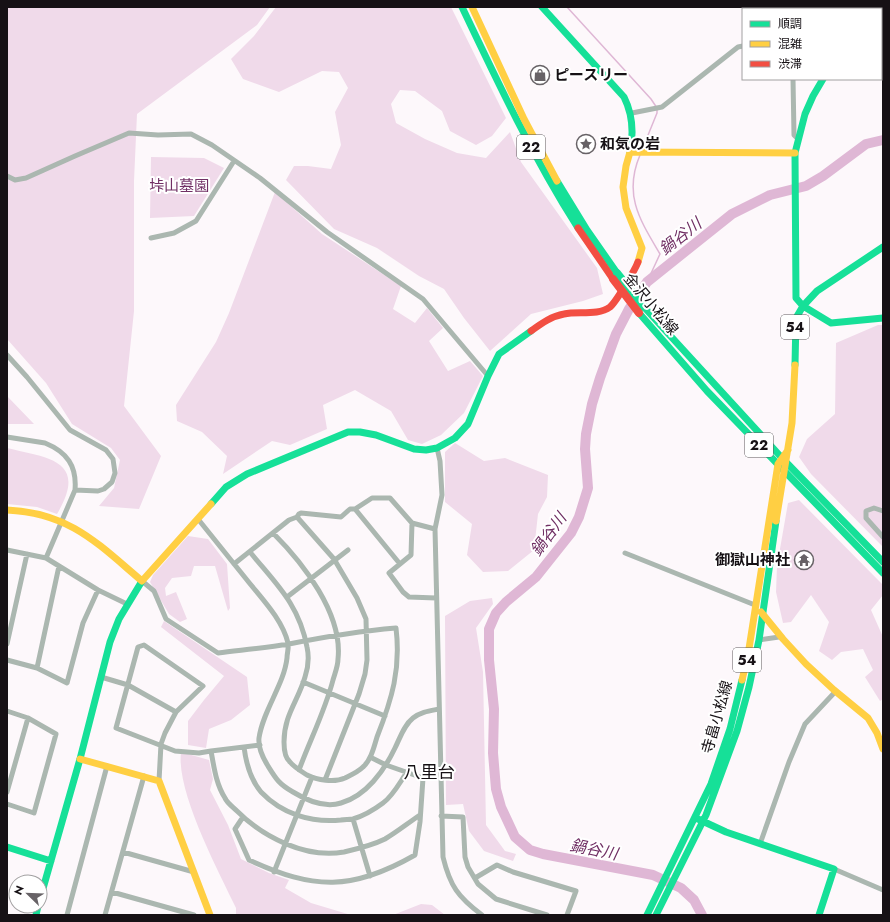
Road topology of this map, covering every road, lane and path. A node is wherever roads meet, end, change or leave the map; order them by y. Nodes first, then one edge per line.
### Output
1 (462, 7) edge
2 (472, 7) edge
3 (542, 7) edge
4 (742, 46) edge
5 (793, 80) edge
6 (822, 80) edge
7 (632, 113) junction
8 (797, 138) junction
9 (632, 152) junction
10 (795, 153) junction
11 (234, 160) junction
12 (7, 176) edge
13 (151, 238) dead end
14 (883, 248) edge
15 (615, 276) junction
16 (803, 306) junction
17 (883, 318) edge
18 (7, 356) edge
19 (488, 376) junction
20 (7, 437) edge
21 (437, 448) junction
22 (782, 462) junction
23 (785, 472) junction
24 (75, 490) junction
25 (355, 509) junction
26 (7, 510) edge
27 (883, 511) edge
28 (297, 517) junction
29 (198, 519) junction
30 (62, 522) junction
31 (412, 523) junction
32 (435, 529) junction
33 (273, 533) junction
34 (883, 537) edge
35 (7, 550) edge
36 (348, 550) dead end
37 (250, 552) junction
38 (625, 553) dead end
39 (27, 554) junction
40 (46, 558) junction
41 (882, 558) edge
42 (334, 559) junction
43 (234, 564) junction
44 (400, 564) junction
45 (59, 566) junction
46 (883, 573) edge
47 (310, 578) junction
48 (142, 581) junction
49 (98, 590) junction
50 (287, 597) junction
51 (436, 598) junction
52 (127, 604) junction
53 (755, 604) junction
54 (762, 614) junction
55 (367, 630) junction
56 (337, 636) junction
57 (779, 637) junction
58 (305, 640) junction
59 (759, 640) junction
60 (7, 644) edge
61 (288, 644) junction
62 (7, 660) edge
63 (37, 668) junction
64 (101, 677) junction
65 (303, 682) junction
66 (128, 685) junction
67 (835, 692) junction
68 (330, 693) junction
69 (355, 704) junction
70 (438, 709) junction
71 (7, 711) edge
72 (176, 712) junction
73 (385, 716) junction
74 (28, 718) junction
75 (160, 744) junction
76 (260, 745) junction
77 (244, 747) junction
78 (883, 748) edge
79 (211, 751) junction
80 (370, 757) junction
81 (80, 759) junction
82 (386, 765) junction
83 (107, 766) junction
84 (299, 770) junction
85 (407, 772) junction
86 (144, 776) junction
87 (312, 777) junction
88 (326, 780) junction
89 (159, 781) junction
90 (7, 792) edge
91 (303, 797) junction
92 (7, 804) edge
93 (420, 815) junction
94 (296, 816) junction
95 (442, 816) junction
96 (243, 817) junction
97 (353, 819) junction
98 (699, 820) junction
99 (285, 843) junction
100 (760, 844) junction
101 (7, 847) edge
102 (362, 847) junction
103 (123, 852) junction
104 (51, 861) junction
105 (677, 864) junction
106 (834, 869) junction
107 (194, 872) junction
108 (274, 872) junction
109 (47, 874) edge
110 (370, 876) junction
111 (475, 878) junction
112 (883, 890) edge
113 (112, 892) junction
114 (67, 915) edge
115 (105, 915) edge
116 (194, 915) edge
117 (210, 915) edge
118 (482, 915) edge
119 (544, 915) edge
120 (567, 915) edge
121 (647, 915) edge
122 (656, 915) edge
123 (819, 915) edge

1 - 15 main road, 金沢小松線 / 22
2 - 15 main road, 金沢小松線 / 22
3 - 7 main road
4 - 7 street
5 - 8 street
6 - 8 main road
7 - 9 main road
8 - 10 main road
9 - 10 main road
9 - 19 main road
10 - 16 main road
11 - 12 street
11 - 13 street
11 - 19 street
14 - 16 main road, 寺畠小松線 / 54
15 - 22 main road, 金沢小松線 / 22, bridge
16 - 17 main road
16 - 22 main road, 寺畠小松線 / 54
18 - 24 street
19 - 21 main road
20 - 24 street
21 - 29 main road
21 - 32 street
22 - 23 main road, 金沢小松線 / 22
22 - 41 main road, 金沢小松線 / 22
22 - 53 main road, 寺畠小松線 / 54
23 - 46 main road, 金沢小松線 / 22
23 - 54 main road, 寺畠小松線 / 54
24 - 30 street
25 - 28 street
25 - 31 street
25 - 44 street
26 - 30 main road
27 - 34 street
28 - 33 street
28 - 42 street
29 - 43 street
29 - 48 main road
30 - 40 street
30 - 48 main road
31 - 32 street
31 - 44 street
32 - 51 street
33 - 37 street
33 - 47 street
35 - 39 street
36 - 42 street
37 - 43 street
37 - 50 street
38 - 53 street
39 - 40 street
39 - 60 street
40 - 45 street
42 - 47 street
42 - 55 street
43 - 61 street
44 - 51 street
45 - 49 street
45 - 63 street
47 - 50 street
47 - 56 street
48 - 52 main road
48 - 61 street
49 - 52 street
49 - 63 street
50 - 58 street
51 - 70 street
52 - 64 main road
53 - 54 main road
53 - 98 main road, 寺畠小松線 / 54
54 - 57 main road
54 - 59 main road, 寺畠小松線 / 54
55 - 56 street
55 - 69 street
55 - 73 street
56 - 58 street
56 - 68 street
57 - 59 street
57 - 67 main road
58 - 61 street
58 - 65 street
59 - 98 main road, 寺畠小松線 / 54
61 - 76 street
62 - 63 street
64 - 66 street
64 - 81 main road
65 - 68 street
65 - 84 street
66 - 72 street
66 - 72 street
66 - 75 street
67 - 78 main road
67 - 100 street
68 - 69 street
68 - 84 street
69 - 73 street
69 - 88 street
70 - 82 street
70 - 95 street
71 - 74 street
72 - 75 street
73 - 80 street
74 - 90 street
74 - 92 street
75 - 79 street
75 - 89 street
76 - 77 street
76 - 91 street
77 - 79 street
77 - 94 street
79 - 96 street
80 - 82 street
80 - 88 street
81 - 83 main road
81 - 104 main road
82 - 85 street
82 - 91 street
83 - 86 main road
83 - 114 street
84 - 87 street
85 - 93 street
85 - 97 street
86 - 89 main road
86 - 103 street
87 - 88 street
87 - 91 street
89 - 107 main road
91 - 94 street
93 - 102 street
93 - 110 street
94 - 97 street
94 - 99 street
95 - 111 street
95 - 118 street
96 - 99 street
96 - 108 street
97 - 102 street
98 - 100 main road
98 - 105 main road, 寺畠小松線 / 54
99 - 102 street
99 - 108 street
100 - 106 main road
101 - 104 main road
102 - 110 street
103 - 107 street
103 - 113 street
104 - 109 main road
105 - 121 main road, 寺畠小松線 / 54
105 - 122 main road, 寺畠小松線 / 54
106 - 112 street
106 - 123 main road
107 - 117 main road
108 - 110 street
111 - 119 street
111 - 120 street
113 - 115 street
113 - 116 street

